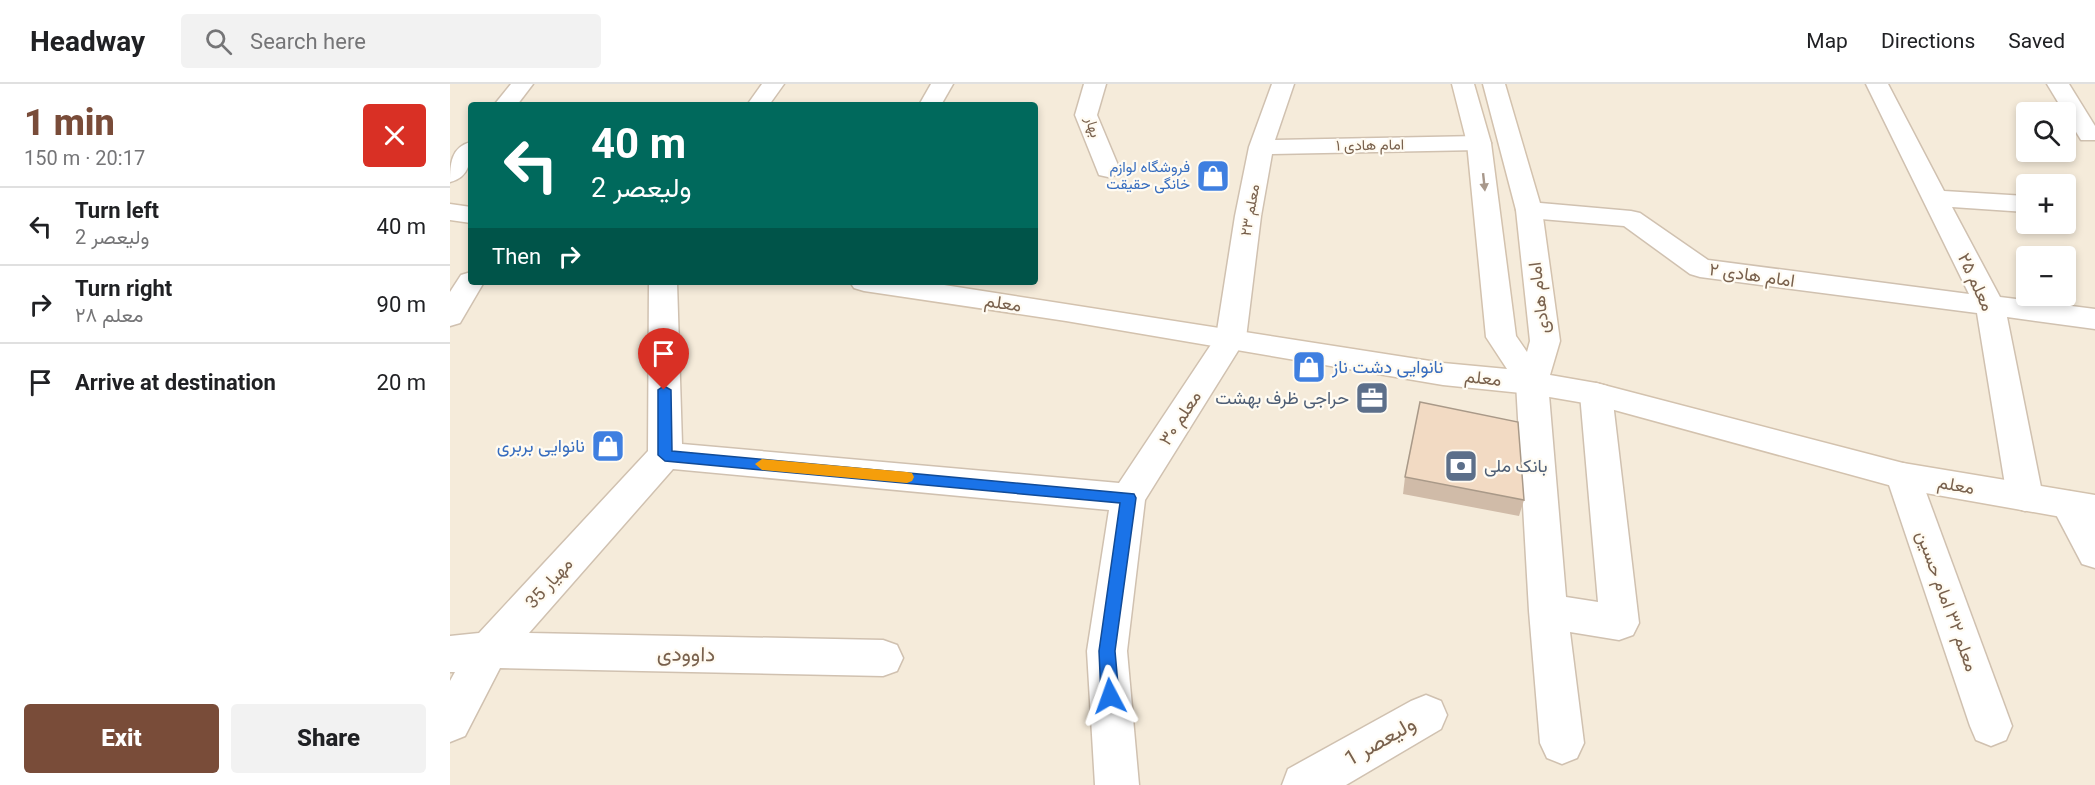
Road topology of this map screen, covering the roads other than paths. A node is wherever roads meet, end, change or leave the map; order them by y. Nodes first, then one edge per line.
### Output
1 (522, 84) edge
2 (773, 84) edge
3 (942, 84) edge
4 (1095, 84) edge
5 (1283, 84) edge
6 (1463, 84) edge
7 (1494, 84) edge
8 (1877, 84) edge
9 (2058, 84) edge
10 (507, 102) edge
11 (760, 102) edge
12 (932, 102) edge
13 (2089, 135) dead end
14 (1479, 143) junction
15 (1261, 147) junction
16 (468, 153) edge
17 (1108, 170) dead end
18 (450, 176) edge
19 (1935, 198) junction
20 (2016, 203) edge
21 (1529, 210) junction
22 (450, 212) edge
23 (468, 215) edge
24 (469, 285) edge
25 (663, 285) edge
26 (884, 285) edge
27 (1990, 306) junction
28 (450, 316) edge
29 (2095, 319) edge
30 (1231, 338) junction
31 (1532, 383) junction
32 (1596, 394) junction
33 (665, 455) junction
34 (1903, 476) junction
35 (2025, 497) junction
36 (1128, 498) junction
37 (2082, 507) edge
38 (2095, 553) edge
39 (1548, 611) junction
40 (489, 650) junction
41 (450, 654) edge
42 (883, 658) dead end
43 (1426, 715) dead end
44 (450, 722) edge
45 (1991, 726) dead end
46 (1562, 743) dead end
47 (1116, 785) edge
48 (1304, 785) edge

1 - 10 street
2 - 11 street
3 - 12 street
4 - 17 street, بهار
5 - 15 street, معلم ۲۳
6 - 14 street
7 - 21 street, امام هادی
8 - 19 street, معلم ۲۵
9 - 13 street
14 - 15 street, امام هادی ١
14 -> 31 street
15 - 30 street, معلم ۲۳
16 - 18 street
19 - 20 street
19 - 27 street, معلم ۲۵
21 - 27 street, امام هادی ٢
21 - 31 street, امام هادی
22 - 23 street
24 - 28 street
25 - 33 street
26 - 30 street, معلم
27 - 29 street, امام هادی ٢
27 - 35 street, معلم ۲۵
30 - 31 street, معلم
30 - 36 street, معلم ۳۰
31 - 32 street, معلم
31 - 39 street
32 - 34 street, معلم
32 - 39 street
33 - 36 street
33 - 40 street, مهیار 35
34 - 35 street, معلم
34 - 45 street, معلم ۳۲ امام حسین
35 - 37 street, معلم
36 - 47 street
37 - 38 street
39 - 46 street
40 - 41 street, داوودی
40 - 42 street, داوودی
40 - 44 street, مهیار 35
43 - 48 street, ولیعصر 1

